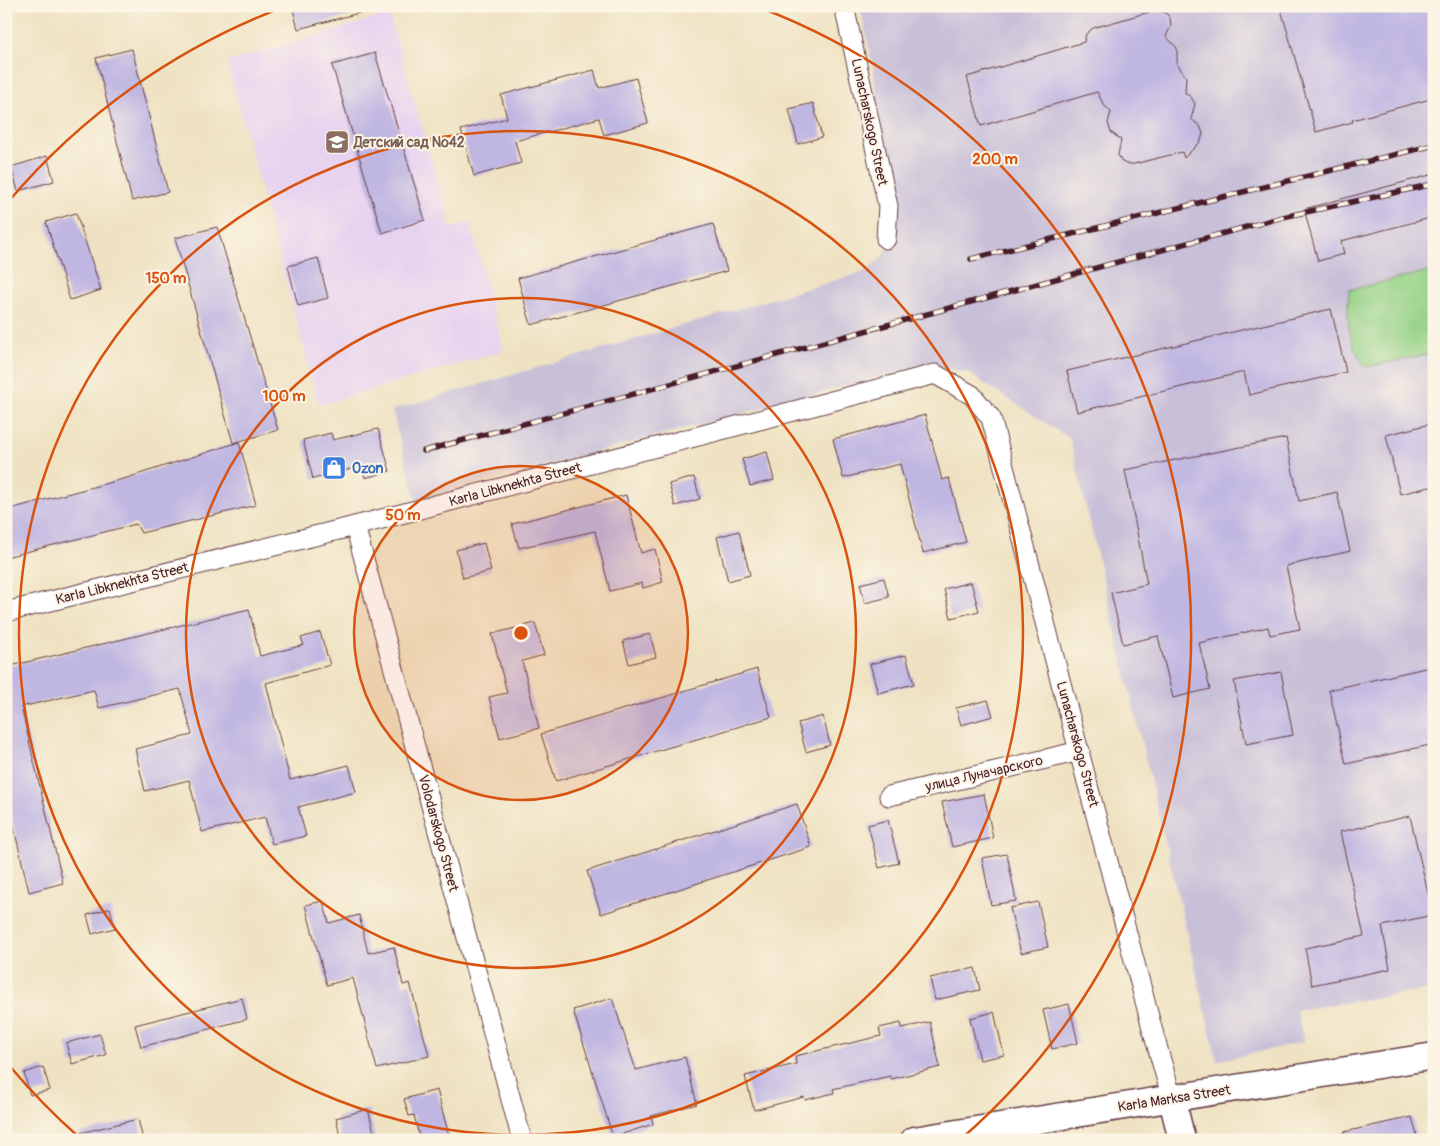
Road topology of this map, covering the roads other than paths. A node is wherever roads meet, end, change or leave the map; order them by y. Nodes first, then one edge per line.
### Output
1 (844, 6) edge
2 (886, 239) dead end
3 (935, 374) joint
4 (355, 526) junction
5 (6, 612) edge
6 (1080, 751) junction
7 (889, 796) dead end
8 (1434, 1056) edge
9 (1172, 1099) junction
10 (522, 1140) edge
11 (914, 1140) edge
12 (1182, 1140) edge

1 - 2 street, Lunacharskogo Street
3 - 4 street, Karla Libknekhta Street
3 - 6 street, Lunacharskogo Street
4 - 5 street, Karla Libknekhta Street
4 - 10 street, Volodarskogo Street
6 - 7 street, улица Луначарского
6 - 9 street, Lunacharskogo Street
8 - 9 street, Karla Marksa Street
9 - 11 street, Karla Marksa Street
9 - 12 street, Lunacharskogo Street

